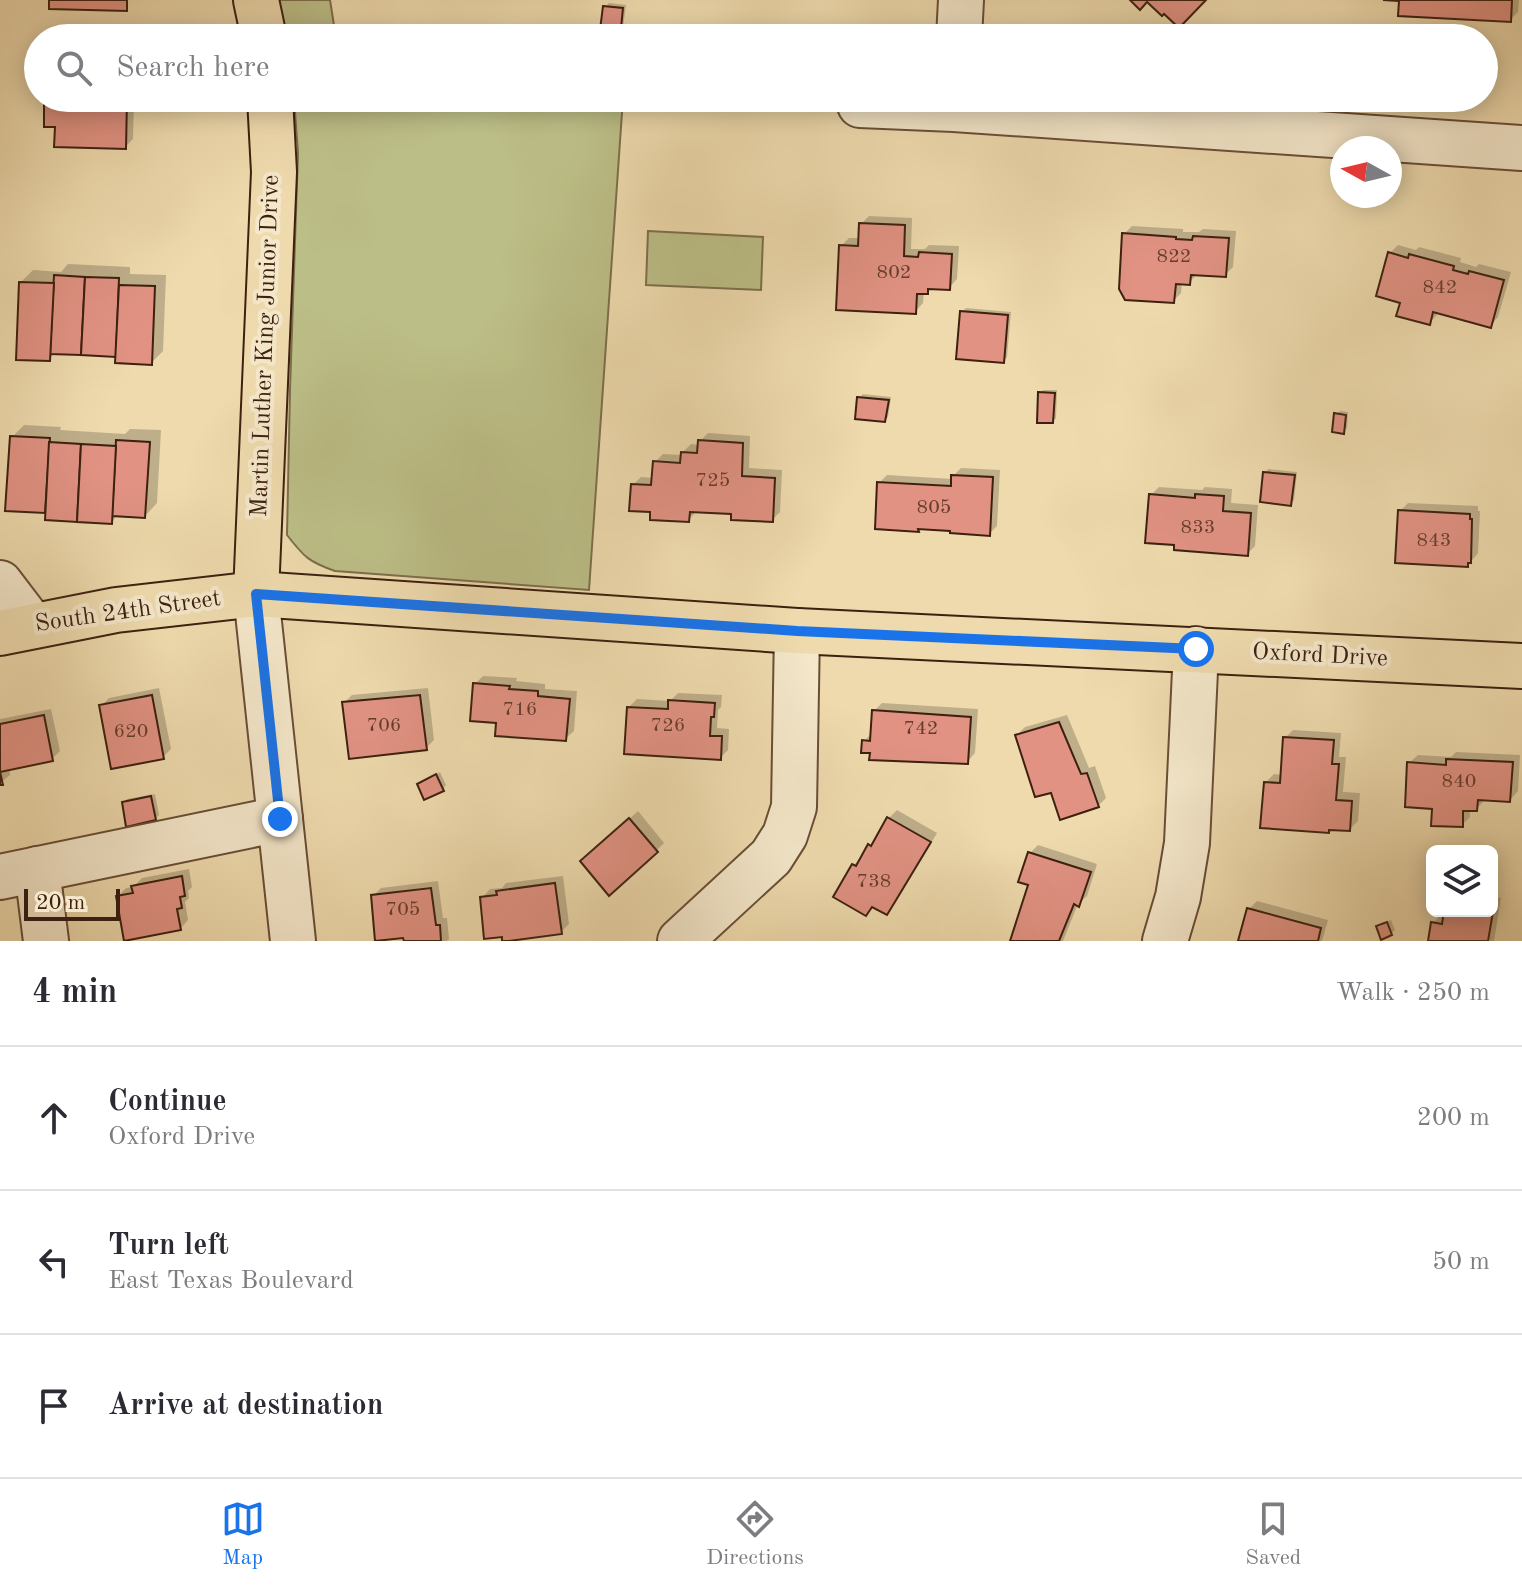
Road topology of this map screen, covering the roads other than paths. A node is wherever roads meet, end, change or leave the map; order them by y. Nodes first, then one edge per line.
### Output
1 (256, 0) edge
2 (961, 0) edge
3 (261, 24) edge
4 (960, 24) edge
5 (271, 112) edge
6 (1058, 112) edge
7 (1522, 148) edge
8 (0, 583) edge
9 (256, 594) junction
10 (16, 629) edge
11 (797, 631) junction
12 (1196, 649) junction
13 (1522, 666) edge
14 (280, 819) junction
15 (19, 873) edge
16 (46, 941) edge
17 (293, 941) edge
18 (680, 941) edge
19 (1165, 941) edge

1 - 3 main road
2 - 4 street
5 - 9 main road, Martin Luther King Junior Drive
6 - 7 street
8 - 10 street
9 - 10 main road, South 24th Street
9 - 11 main road, Oxford Drive
9 - 14 street
11 - 12 main road, Oxford Drive
11 - 18 street
12 - 13 main road, Oxford Drive
12 - 19 street
14 - 15 street
14 - 17 street
15 - 16 street

